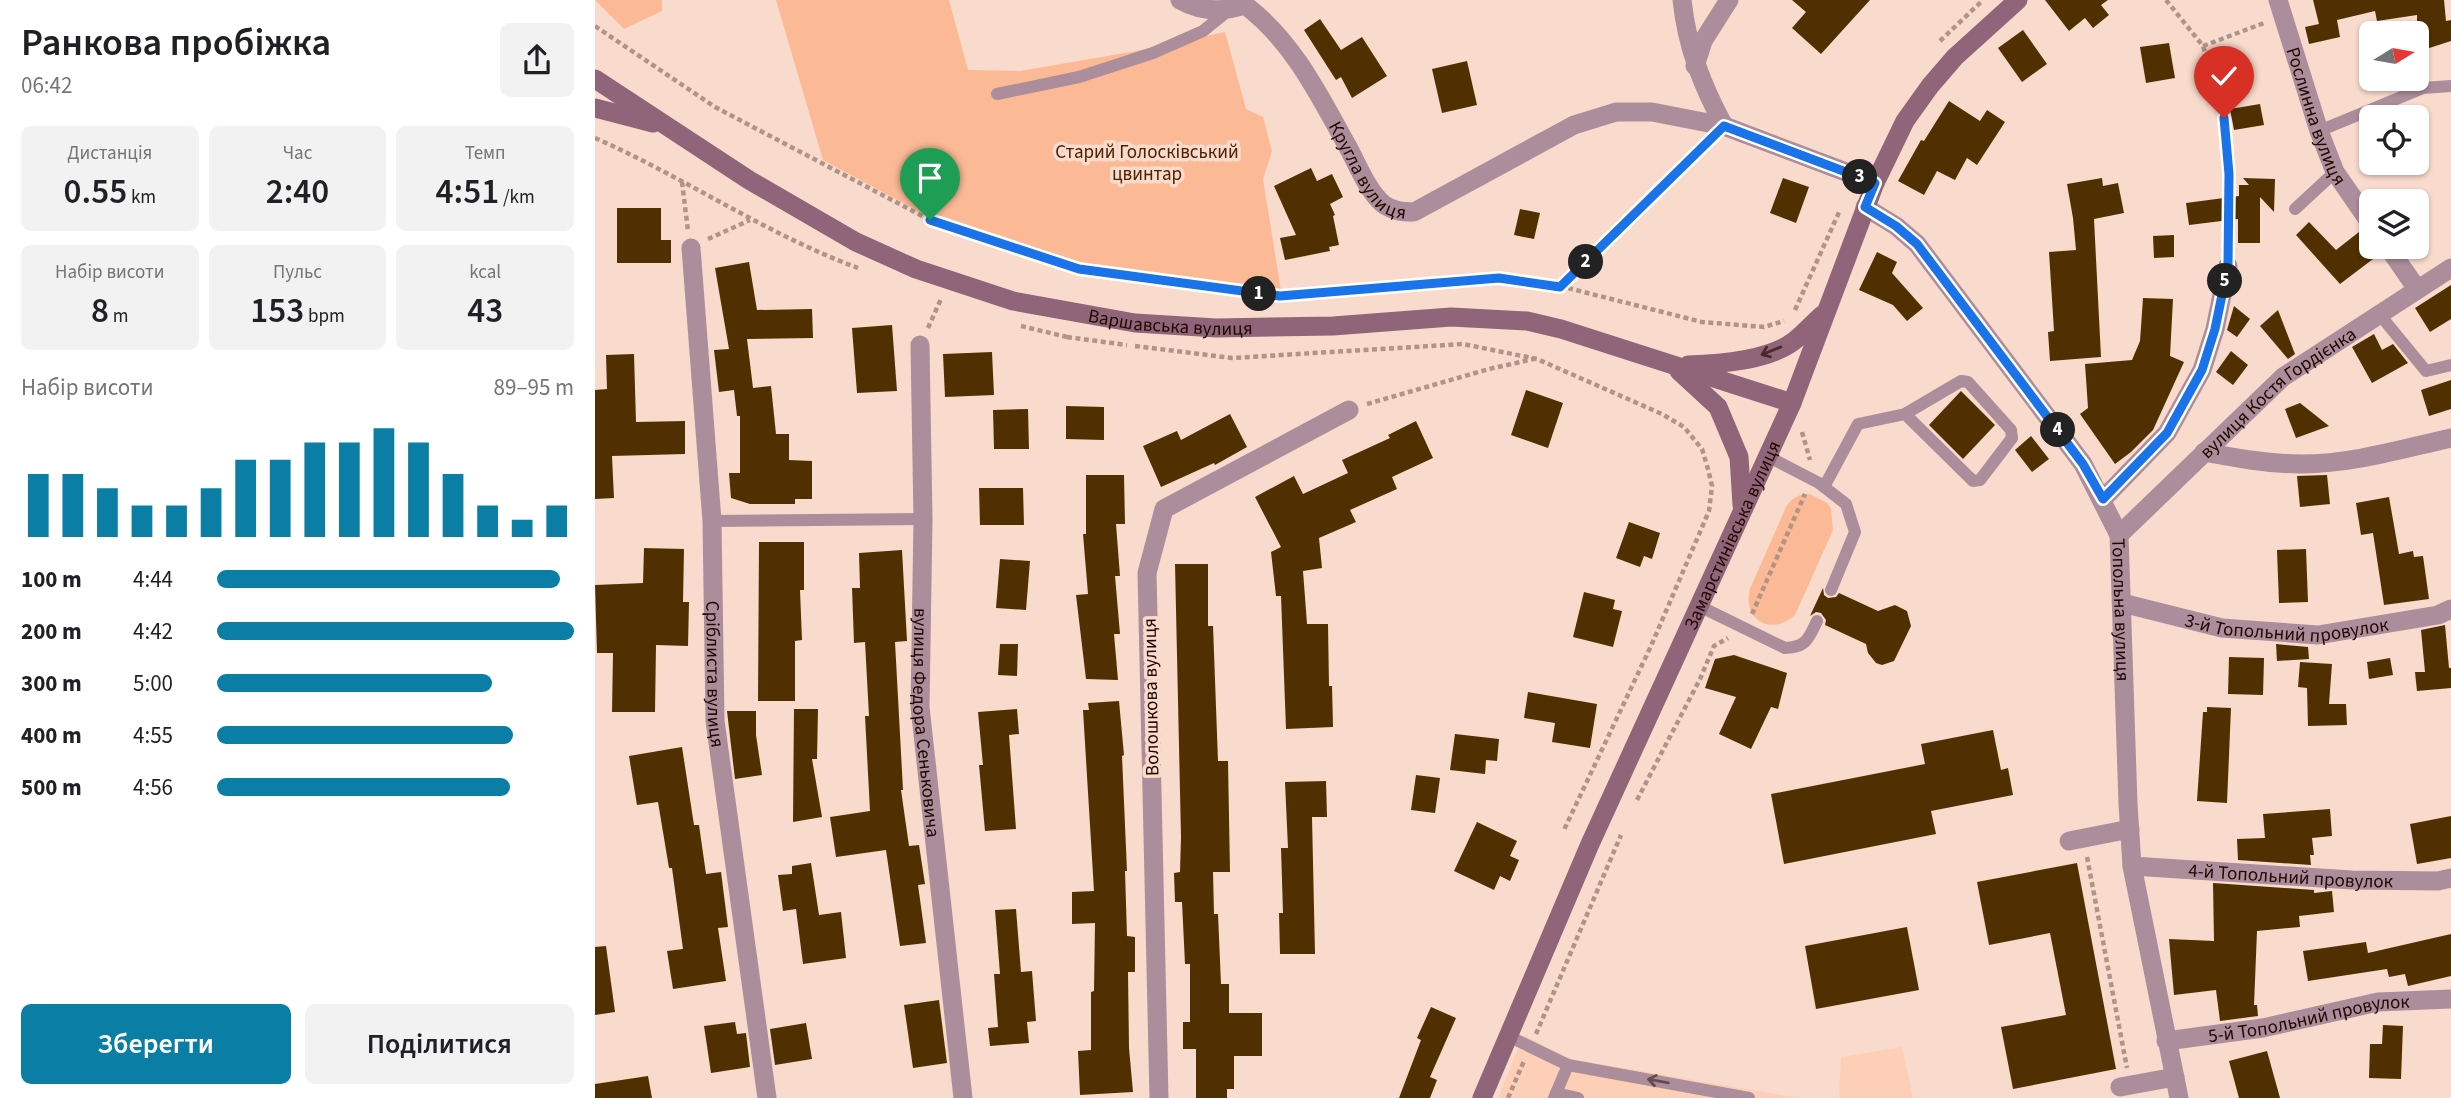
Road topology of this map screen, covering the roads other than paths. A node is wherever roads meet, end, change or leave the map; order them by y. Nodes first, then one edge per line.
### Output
1 (1180, 0) edge
2 (1682, 0) edge
3 (1729, 0) edge
4 (2018, 0) edge
5 (1240, 5) edge
6 (2281, 8) edge
7 (1695, 66) junction
8 (595, 79) edge
9 (2451, 86) edge
10 (997, 94) dead end
11 (595, 108) edge
12 (667, 126) junction
13 (1724, 126) junction
14 (2319, 131) junction
15 (2335, 172) junction
16 (1875, 183) junction
17 (1865, 207) junction
18 (2359, 207) edge
19 (2295, 209) dead end
20 (691, 248) road end
21 (2396, 259) edge
22 (2228, 266) road end
23 (2451, 268) edge
24 (2417, 289) junction
25 (1825, 312) junction
26 (2379, 315) junction
27 (920, 345) road end
28 (1673, 366) junction
29 (2451, 366) edge
30 (1792, 403) junction
31 (1349, 410) road end
32 (1905, 414) junction
33 (2451, 438) edge
34 (2204, 452) junction
35 (1767, 456) junction
36 (1823, 487) junction
37 (2103, 499) junction
38 (1742, 510) junction
39 (923, 519) junction
40 (712, 521) junction
41 (2119, 535) junction
42 (1831, 590) dead end
43 (2122, 603) junction
44 (1699, 606) junction
45 (2451, 610) edge
46 (1817, 621) dead end
47 (2130, 829) junction
48 (2069, 841) dead end
49 (2132, 866) junction
50 (2451, 878) edge
51 (2451, 999) edge
52 (1508, 1036) junction
53 (2167, 1041) junction
54 (1568, 1065) junction
55 (2175, 1077) junction
56 (2124, 1078) road end
57 (1555, 1096) edge
58 (767, 1098) edge
59 (963, 1098) edge
60 (1159, 1098) edge
61 (1482, 1098) edge
62 (1578, 1098) edge
63 (1749, 1098) edge
64 (2179, 1098) edge

1 - 5 street
2 - 7 street
3 - 7 street
4 - 16 main road, Замарстинівська вулиця
5 - 10 lane
5 - 13 street, Кругла вулиця
6 - 14 street, Рослинна вулиця
7 - 13 street
8 - 12 main road, Варшавська вулиця
9 - 14 lane
11 - 12 main road
12 - 28 main road, Варшавська вулиця
13 - 16 street, Кругла вулиця
14 - 15 street, Рослинна вулиця
15 - 18 street, Рослинна вулиця
15 - 19 lane
16 - 17 main road, Замарстинівська вулиця
17 - 25 main road, Замарстинівська вулиця
17 - 37 street, Топольна вулиця
20 - 40 street, Сріблиста вулиця
21 - 24 street
22 - 37 street
23 - 24 street, вулиця Костя Гордієнка
24 - 26 street, вулиця Костя Гордієнка
25 -> 28 main road
25 - 30 main road, Замарстинівська вулиця
26 - 29 lane
26 - 34 street, вулиця Костя Гордієнка
27 - 39 street, вулиця Федора Сеньковича
28 - 30 main road, Варшавська вулиця
28 - 38 main road
30 - 35 main road, Замарстинівська вулиця
31 - 60 street, Волошкова вулиця
32 - 32 lane
32 - 36 lane
33 - 34 street
34 - 41 street, вулиця Костя Гордієнка
35 - 36 lane
35 - 38 main road, Замарстинівська вулиця
36 - 42 lane
37 - 41 street, Топольна вулиця
38 - 44 main road, Замарстинівська вулиця
39 - 40 lane
39 - 59 street, вулиця Федора Сеньковича
40 - 58 street, Сріблиста вулиця
41 - 43 street, Топольна вулиця
43 - 45 street, 3-й Топольний провулок
43 - 47 street, Топольна вулиця
44 - 46 lane
44 - 52 main road, Замарстинівська вулиця
47 - 48 street
47 - 49 street, Топольна вулиця
49 - 50 street, 4-й Топольний провулок
49 - 53 street, Топольна вулиця
51 - 53 street, 5-й Топольний провулок
52 - 54 lane
52 - 61 main road, Замарстинівська вулиця
53 - 55 street, Топольна вулиця
54 - 57 lane
63 -> 54 lane
55 - 56 street
55 - 64 street, Топольна вулиця
57 - 62 lane

